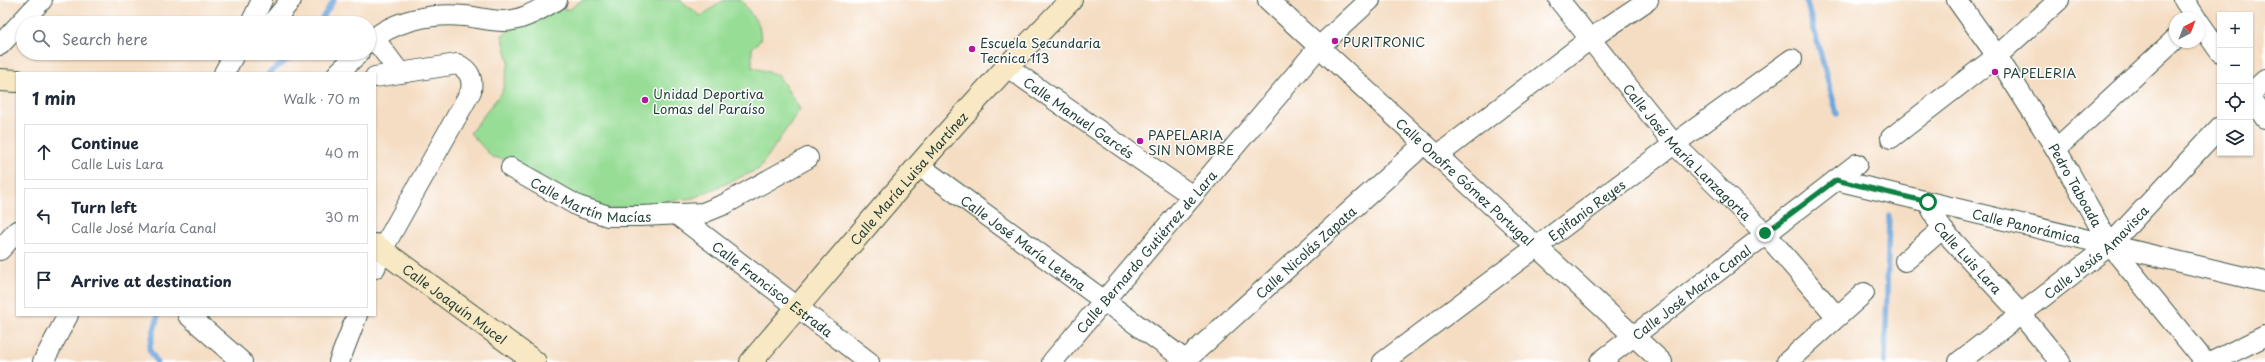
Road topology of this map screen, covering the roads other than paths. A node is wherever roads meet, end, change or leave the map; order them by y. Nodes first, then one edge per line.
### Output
1 (42, 0) edge
2 (262, 0) edge
3 (291, 0) edge
4 (557, 0) edge
5 (1071, 0) edge
6 (1268, 0) edge
7 (1370, 0) edge
8 (1559, 0) edge
9 (1648, 0) edge
10 (1957, 0) edge
11 (2059, 0) edge
12 (2184, 0) edge
13 (2192, 12) edge
14 (27, 16) edge
15 (254, 16) edge
16 (278, 16) edge
17 (16, 28) edge
18 (2205, 31) edge
19 (376, 37) edge
20 (1590, 39) junction
21 (0, 45) edge
22 (376, 45) edge
23 (2169, 45) edge
24 (1319, 47) junction
25 (2217, 48) edge
26 (1996, 56) junction
27 (1792, 59) dead end
28 (351, 60) edge
29 (1006, 66) junction
30 (339, 72) edge
31 (400, 73) junction
32 (376, 77) edge
33 (0, 80) edge
34 (2265, 80) edge
35 (16, 81) edge
36 (2253, 92) edge
37 (2253, 100) edge
38 (2265, 118) edge
39 (2217, 130) edge
40 (1891, 138) dead end
41 (1674, 144) junction
42 (2056, 149) junction
43 (1431, 150) junction
44 (808, 158) dead end
45 (1858, 164) dead end
46 (918, 165) junction
47 (510, 168) dead end
48 (1836, 180) junction
49 (1191, 195) junction
50 (1928, 202) junction
51 (676, 214) junction
52 (1942, 228) junction
53 (16, 232) edge
54 (1765, 233) junction
55 (2110, 245) junction
56 (1538, 248) junction
57 (0, 250) edge
58 (377, 254) edge
59 (1905, 261) dead end
60 (2265, 282) edge
61 (1864, 293) dead end
62 (1104, 299) junction
63 (798, 307) junction
64 (2020, 313) junction
65 (67, 316) edge
66 (357, 316) edge
67 (191, 318) edge
68 (1837, 318) junction
69 (2265, 336) edge
70 (1635, 337) junction
71 (1187, 361) edge
72 (43, 362) edge
73 (242, 362) edge
74 (339, 362) edge
75 (535, 362) edge
76 (751, 362) edge
77 (869, 362) edge
78 (1052, 362) edge
79 (1383, 362) edge
80 (1600, 362) edge
81 (1662, 362) edge
82 (1787, 362) edge
83 (1959, 362) edge
84 (2060, 362) edge
85 (2205, 362) edge
86 (2212, 362) edge

1 - 14 street
2 - 15 street
3 - 16 street
4 - 19 street
5 - 29 street, Calle María Luisa Martínez
6 - 24 street, Calle Onofre Gómez Portugal
7 - 24 street, Calle Bernardo Gutiérrez de Lara
8 - 20 street, Calle José María Lanzagorta
9 - 20 street, Calle Nicolás Zapata
10 - 26 street, Pedro Taboada
11 - 26 street
12 - 13 street
17 - 21 street
18 - 25 street
20 - 41 street, Calle José María Lanzagorta
20 - 43 street, Calle Nicolás Zapata
22 - 31 street
23 - 42 street
24 - 43 street, Calle Onofre Gómez Portugal
24 - 49 street, Calle Bernardo Gutiérrez de Lara
26 - 40 street
26 - 42 street, Pedro Taboada
27 - 41 street, Epifanio Reyes
28 - 30 street
29 - 46 street, Calle María Luisa Martínez
29 - 49 street, Calle Manuel Garcés
31 - 32 street
31 - 58 street
33 - 35 street
34 - 36 street
37 - 38 street
39 - 55 street, Calle Jesús Amavisca
41 - 54 street, Calle José María Lanzagorta
41 - 56 street, Epifanio Reyes
42 - 55 street, Pedro Taboada
43 - 56 street, Calle Onofre Gómez Portugal
43 - 71 street, Calle Nicolás Zapata
44 - 51 street, Calle Martín Macías
45 - 48 street, Calle José María Canal
46 - 62 street, Calle José María Letena
46 - 63 street, Calle María Luisa Martínez
47 - 51 street, Calle Martín Macías
48 - 50 street
48 - 54 street, Calle José María Canal
49 - 62 street, Calle Bernardo Gutiérrez de Lara
50 - 52 street, Calle Luis Lara
50 - 55 street, Calle Panorámica
51 - 63 street, Calle Francisco Estrada
52 - 59 street
52 - 64 street, Calle Luis Lara
53 - 57 street
54 - 68 street, Calle José María Lanzagorta
54 - 70 street, Calle José María Canal
55 - 60 street, Calle Panorámica
55 - 64 street, Calle Jesús Amavisca
55 - 85 street, Pedro Taboada
56 - 70 street, Calle Onofre Gómez Portugal
56 - 79 street, Epifanio Reyes
58 - 75 street, Calle Joaquín Mucel
61 - 68 street
62 - 71 street, Calle José María Letena
62 - 78 street, Calle Bernardo Gutiérrez de Lara
63 - 76 street, Calle María Luisa Martínez
63 - 77 street, Calle Francisco Estrada
64 - 83 street, Calle Jesús Amavisca
64 - 84 street, Calle Luis Lara
65 - 72 street
66 - 74 street
67 - 73 street
68 - 82 street
69 - 86 street
70 - 80 street, Calle José María Canal
70 - 81 street, Calle Onofre Gómez Portugal

